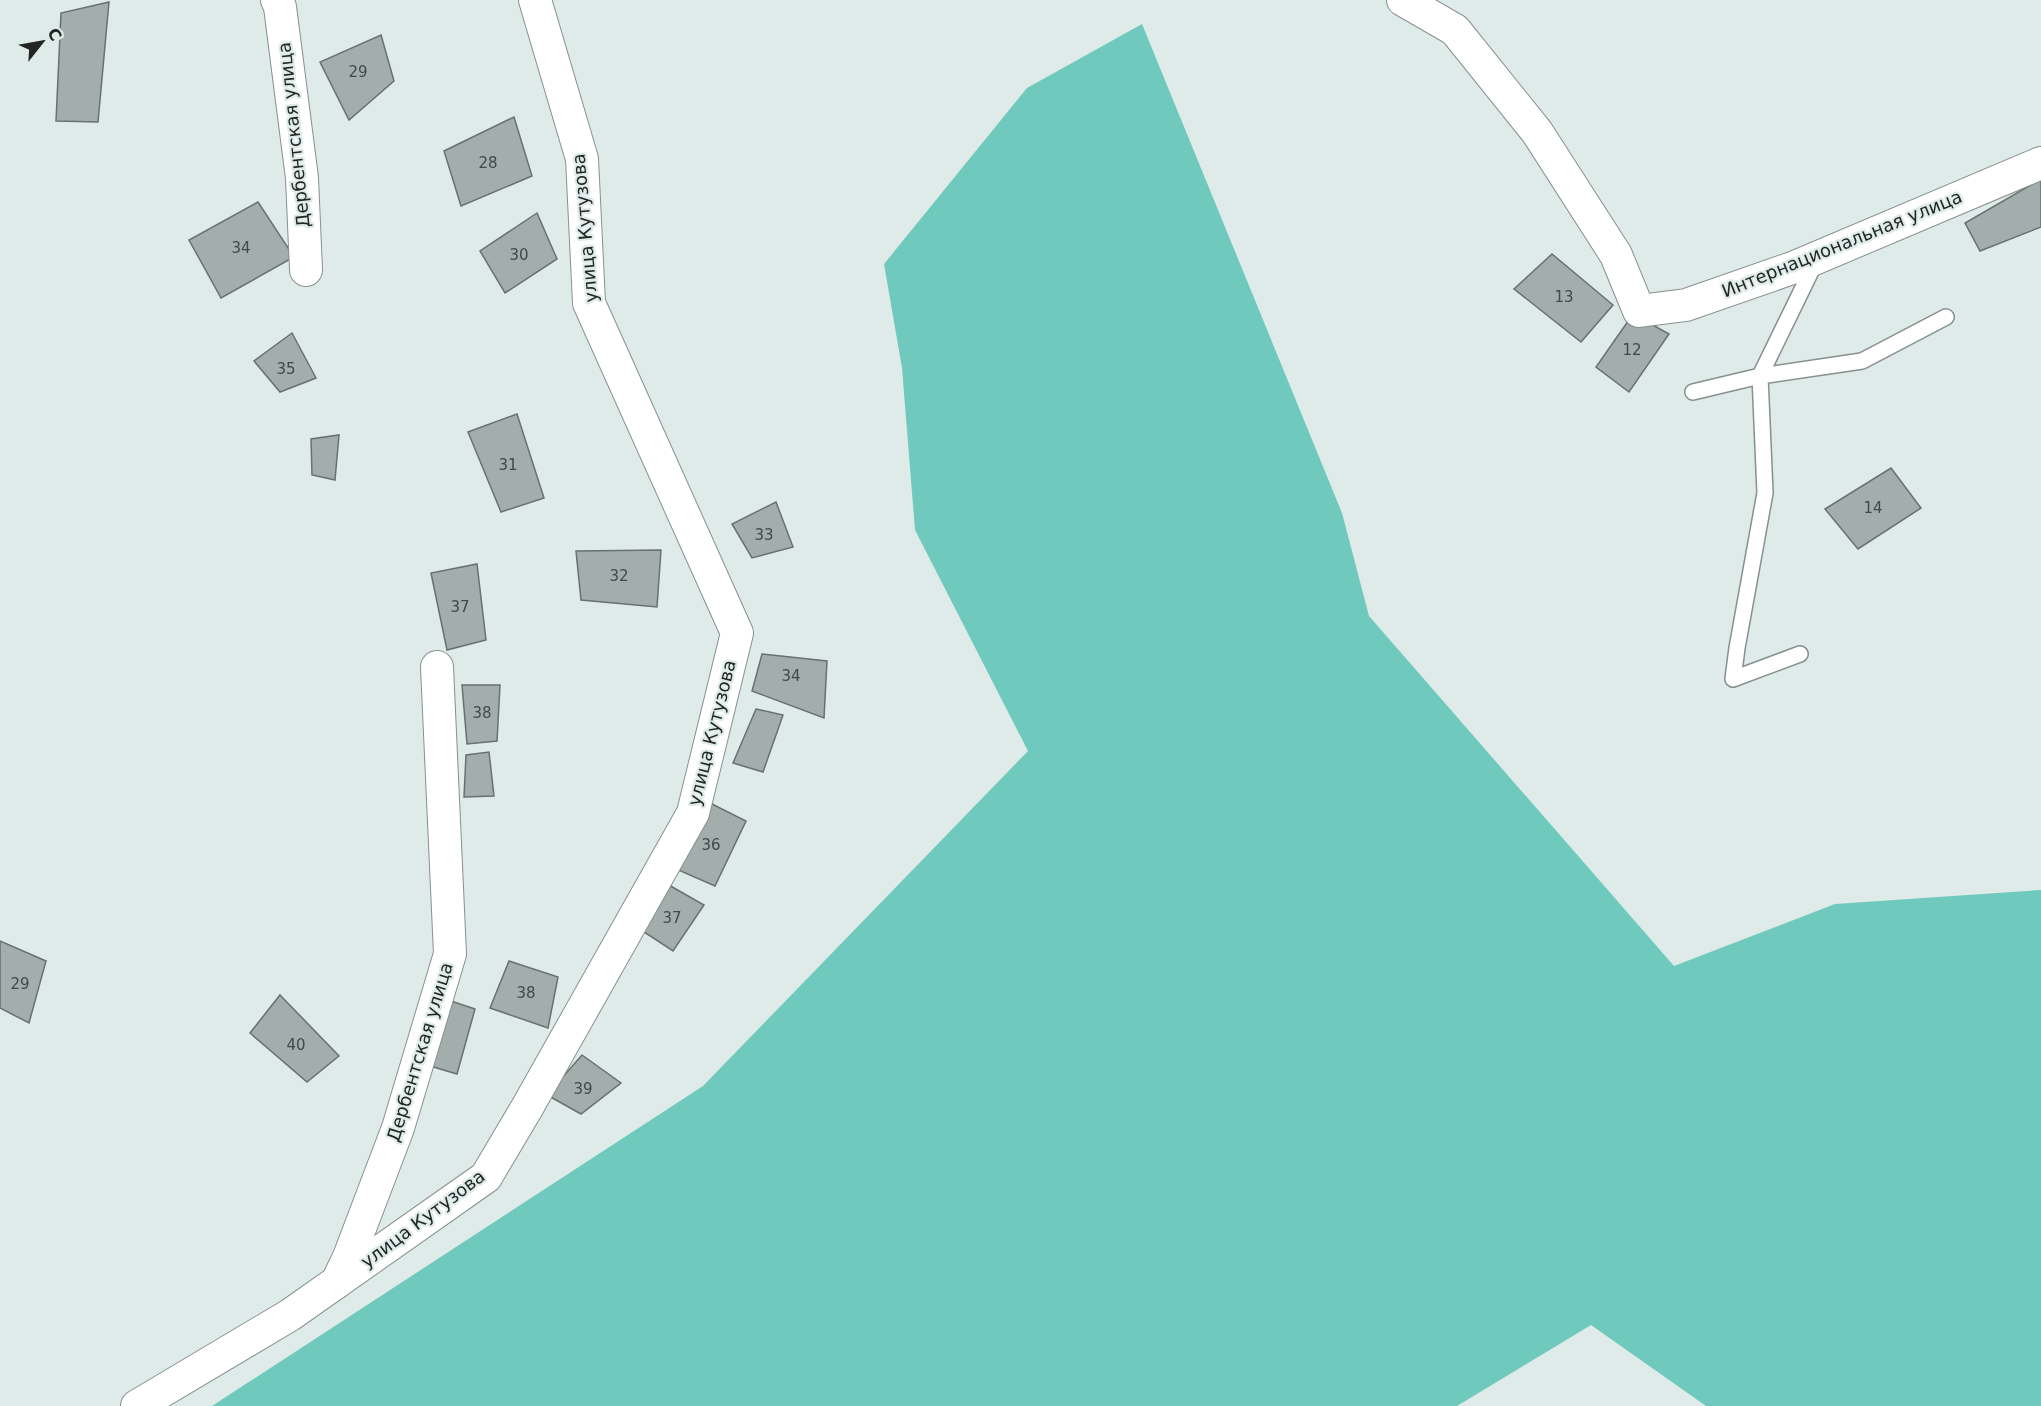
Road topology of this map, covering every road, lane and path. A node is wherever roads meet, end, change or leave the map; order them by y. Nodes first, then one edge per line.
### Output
1 (277, 0) edge
2 (535, 0) edge
3 (1403, 0) edge
4 (2041, 163) edge
5 (1818, 257) junction
6 (306, 270) dead end
7 (1946, 317) dead end
8 (1760, 376) junction
9 (1693, 392) dead end
10 (1800, 654) dead end
11 (437, 667) dead end
12 (336, 1283) junction
13 (137, 1406) edge

1 - 6 street, Дербентская улица
2 - 12 street, улица Кутузова
3 - 5 street, Интернациональная улица
4 - 5 street, Интернациональная улица
5 - 8 lane
7 - 8 lane
8 - 9 lane
8 - 10 lane
11 - 12 street, Дербентская улица
12 - 13 street, улица Кутузова

